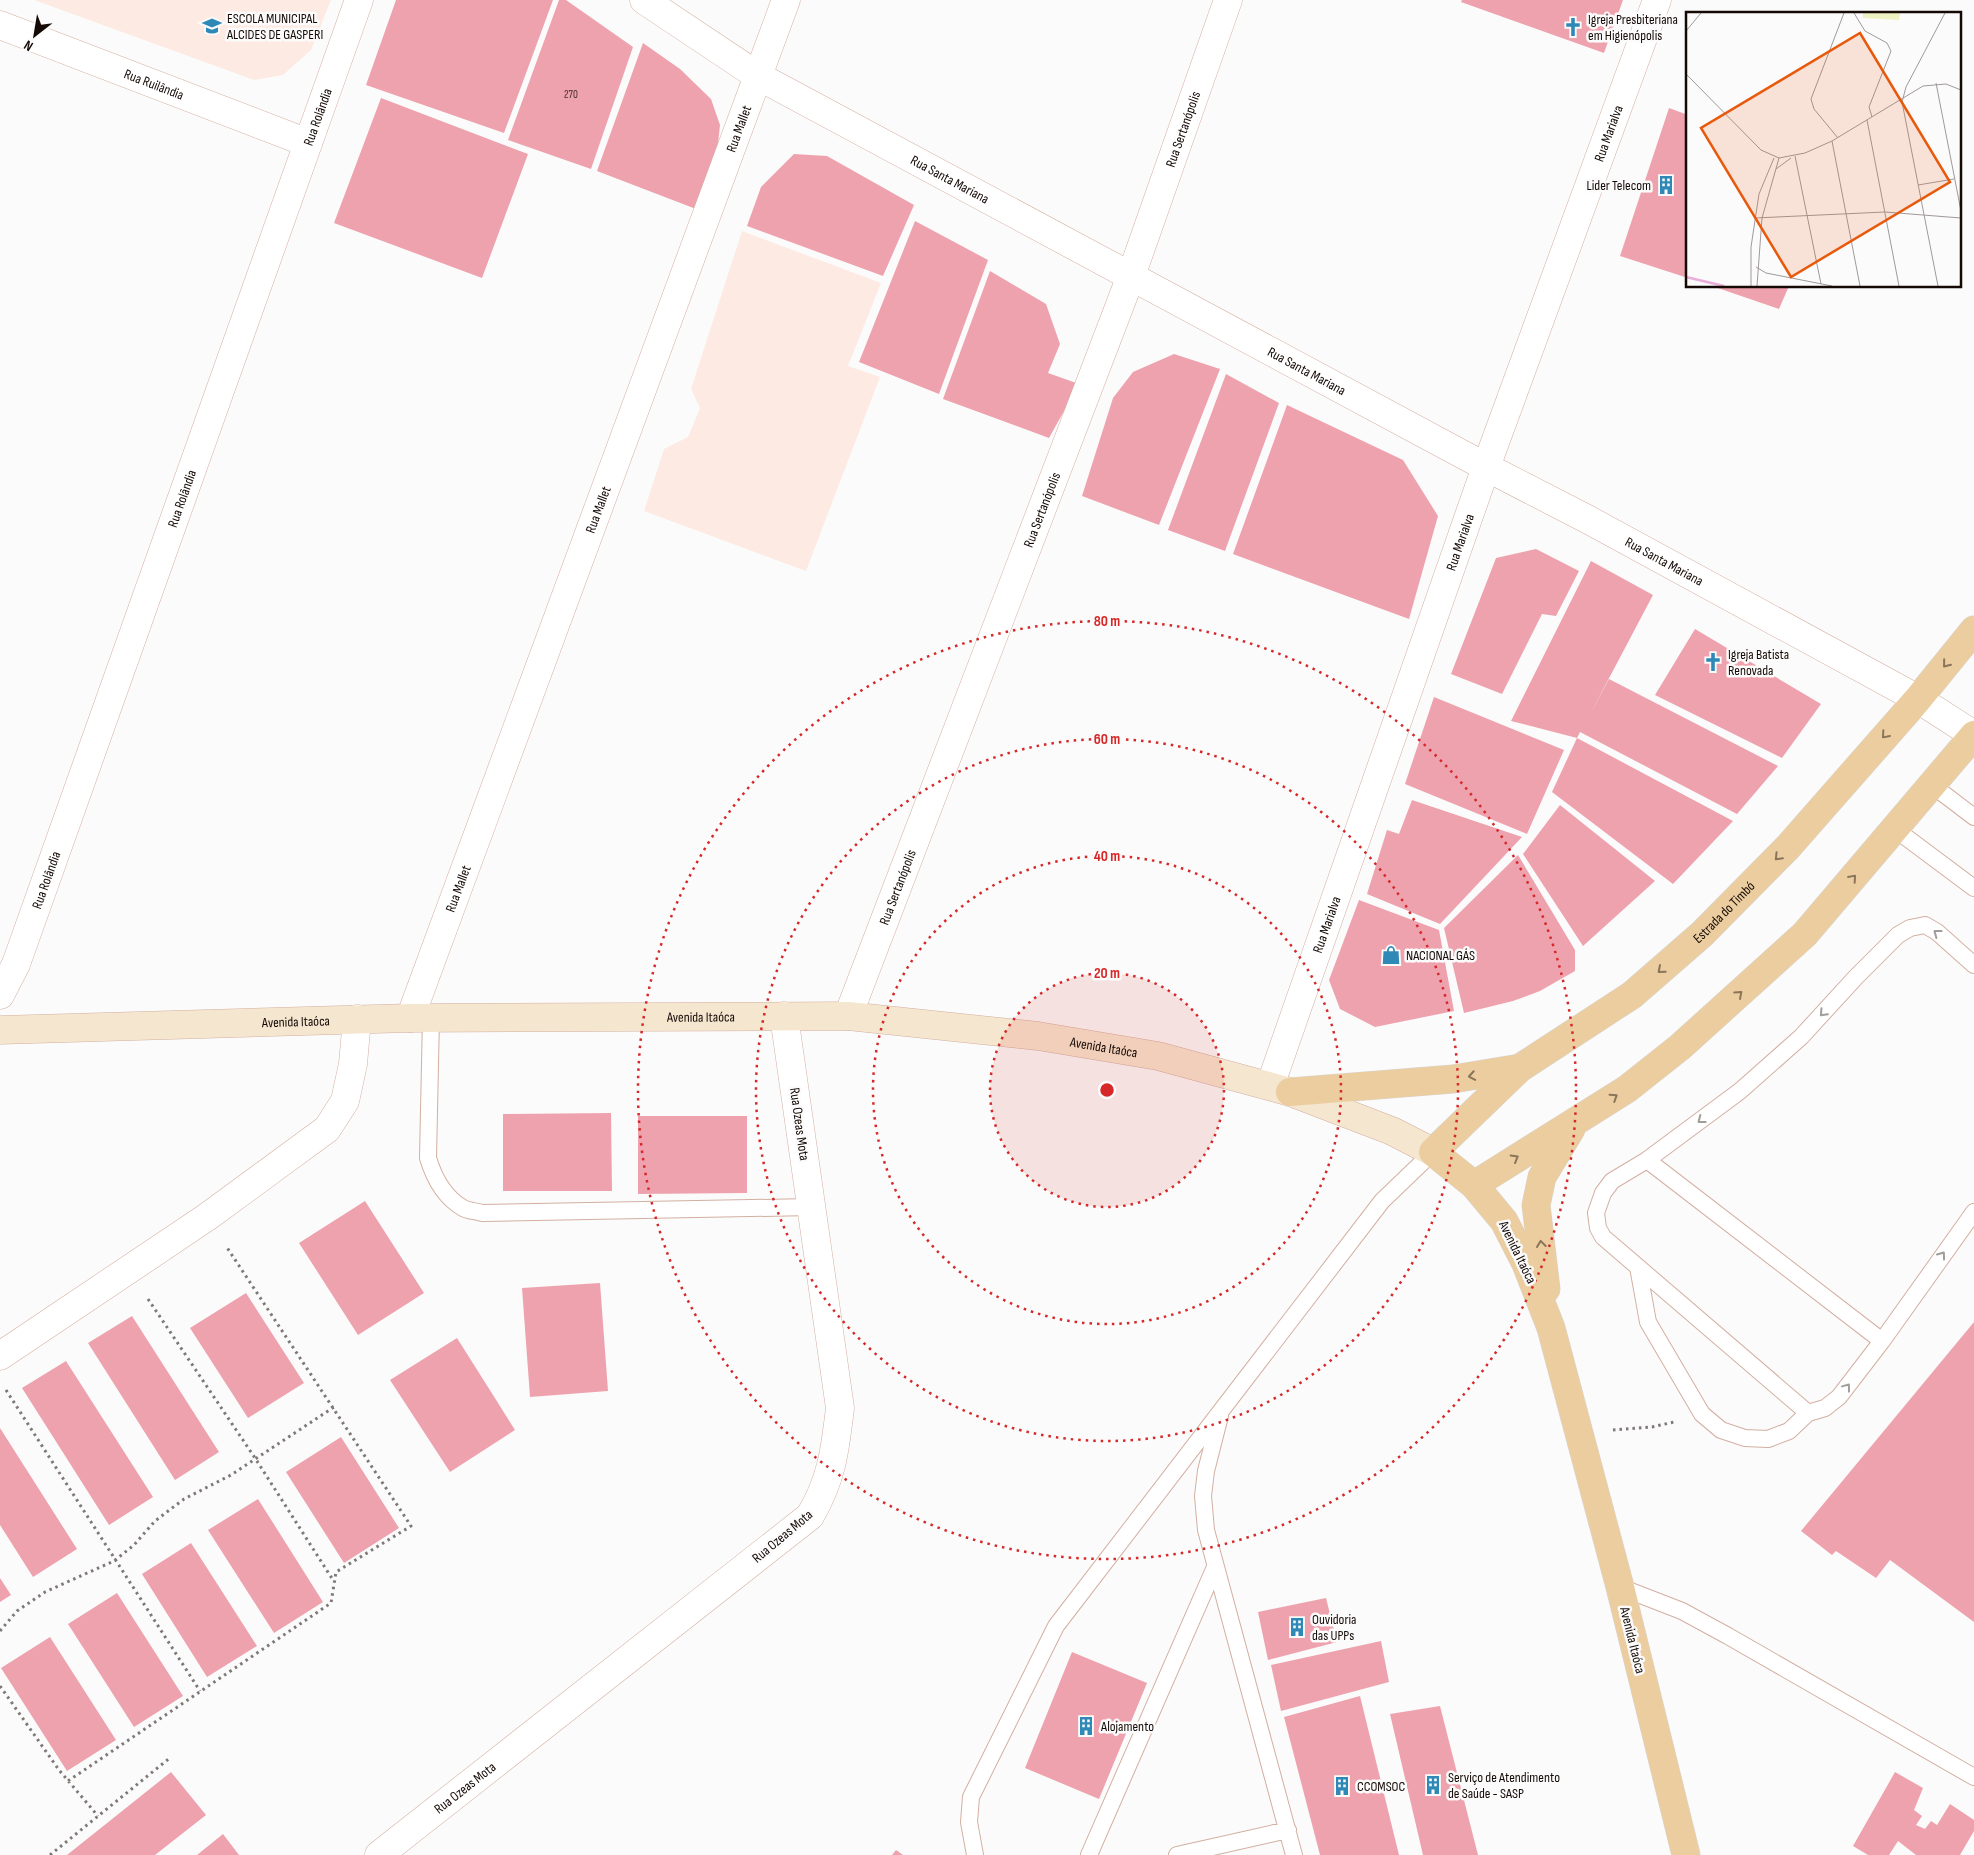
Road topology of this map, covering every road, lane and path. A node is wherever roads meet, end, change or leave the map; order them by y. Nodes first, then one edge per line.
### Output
1 (359, 0) edge
2 (644, 0) edge
3 (786, 0) edge
4 (1228, 0) edge
5 (1657, 0) edge
6 (0, 25) edge
7 (758, 76) junction
8 (308, 143) junction
9 (1131, 276) junction
10 (1486, 467) junction
11 (1974, 630) edge
12 (1918, 699) junction
13 (1974, 735) edge
14 (1932, 785) junction
15 (1974, 817) edge
16 (1895, 829) junction
17 (1974, 888) edge
18 (1974, 965) edge
19 (0, 994) edge
20 (784, 1016) junction
21 (848, 1016) junction
22 (421, 1018) junction
23 (357, 1019) junction
24 (0, 1030) edge
25 (1520, 1068) junction
26 (1280, 1089) junction
27 (1574, 1124) junction
28 (1433, 1152) junction
29 (1646, 1160) junction
30 (1474, 1185) junction
31 (812, 1207) junction
32 (1974, 1212) edge
33 (206, 1217) junction
34 (1638, 1267) junction
35 (128, 1270) junction
36 (1551, 1328) junction
37 (1882, 1341) junction
38 (0, 1356) edge
39 (5, 1389) dead end
40 (334, 1407) junction
41 (1222, 1409) junction
42 (1808, 1413) junction
43 (1702, 1414) junction
44 (1578, 1432) junction
45 (255, 1458) junction
46 (115, 1560) junction
47 (1215, 1567) junction
48 (334, 1581) junction
49 (1620, 1587) junction
50 (0, 1631) edge
51 (0, 1686) edge
52 (200, 1691) junction
53 (170, 1758) dead end
54 (1974, 1777) edge
55 (68, 1781) junction
56 (98, 1816) junction
57 (1288, 1830) junction
58 (50, 1855) edge
59 (379, 1855) edge
60 (976, 1855) edge
61 (1089, 1855) edge
62 (1177, 1855) edge
63 (1294, 1855) edge
64 (1686, 1855) edge

1 - 8 street, Rua Rolândia
2 - 7 street, Rua Santa Mariana
3 - 7 street, Rua Mallet
4 - 9 street, Rua Sertanópolis
5 - 10 street, Rua Marialva
6 - 8 street, Rua Ruilândia
7 - 9 street, Rua Santa Mariana
7 - 22 street, Rua Mallet
8 - 19 street, Rua Rolândia
9 - 10 street, Rua Santa Mariana
9 - 21 street, Rua Sertanópolis
10 - 12 street, Rua Santa Mariana
10 - 26 street, Rua Marialva
11 -> 12 main road, Estrada do Timbó
12 - 13 street, Rua Santa Mariana
12 -> 25 main road, Estrada do Timbó
13 - 14 main road
14 - 15 lane
14 - 16 main road
16 - 17 lane
27 -> 16 main road
18 -> 29 lane
20 - 21 main road, Avenida Itaóca
20 - 22 main road, Avenida Itaóca
20 - 31 street, Rua Ozeas Mota
21 - 26 main road, Avenida Itaóca
22 - 23 main road, Avenida Itaóca
22 - 31 lane
23 - 24 main road, Avenida Itaóca
23 - 33 street
25 -> 26 main road
25 - 28 main road, Estrada do Timbó
26 - 28 main road, Avenida Itaóca
30 -> 27 main road
36 -> 27 main road
28 - 30 main road, Avenida Itaóca
28 - 41 lane
29 - 34 lane
29 - 37 lane
30 - 36 main road, Avenida Itaóca
31 - 59 street, Rua Ozeas Mota
37 -> 32 lane
33 - 35 street
33 - 40 path
34 - 42 lane
34 - 43 lane
35 - 38 street
35 - 45 path
36 - 44 main road, Avenida Itaóca
42 -> 37 lane
39 - 46 path
40 - 45 path
40 - 48 path
41 - 47 lane
41 - 60 lane
42 - 43 lane
43 - 44 path
44 - 49 main road, Avenida Itaóca
45 - 46 path
45 - 48 path
46 - 50 path
46 - 52 path
47 - 57 lane
47 - 61 lane
48 - 52 path
49 - 54 lane
49 - 64 main road, Avenida Itaóca
51 - 55 path
52 - 55 path
53 - 56 path
55 - 56 path
56 - 58 path
57 - 62 lane
57 - 63 lane

